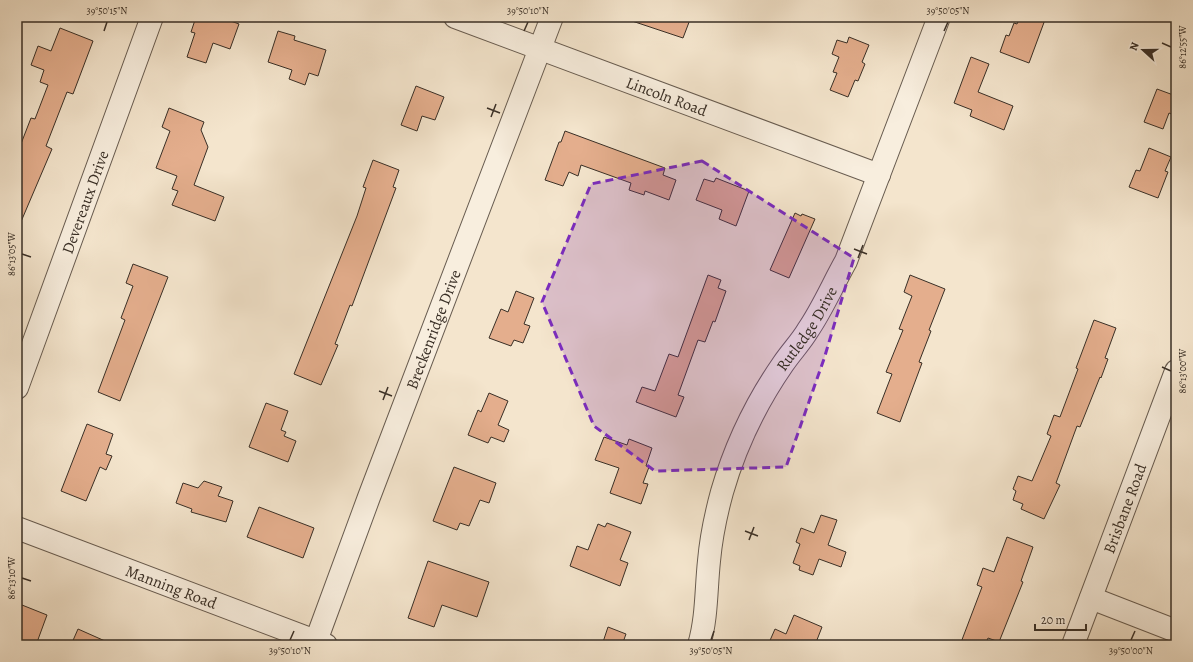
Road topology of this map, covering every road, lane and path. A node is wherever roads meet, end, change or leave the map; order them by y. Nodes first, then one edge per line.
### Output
1 (152, 17) edge
2 (455, 17) edge
3 (552, 17) edge
4 (939, 17) edge
5 (540, 48) junction
6 (879, 175) junction
7 (1176, 371) edge
8 (17, 388) edge
9 (17, 528) edge
10 (1091, 598) junction
11 (1176, 631) edge
12 (321, 643) edge
13 (699, 645) edge
14 (1073, 645) edge

1 - 8 street, Devereaux Drive
2 - 5 street, Lincoln Road
3 - 5 street, Breckenridge Drive
4 - 6 street, Rutledge Drive
5 - 6 street, Lincoln Road
5 - 12 street, Breckenridge Drive
6 - 13 street, Rutledge Drive
7 - 10 street, Brisbane Road
9 - 12 street, Manning Road
10 - 11 street
10 - 14 street, Brisbane Road

